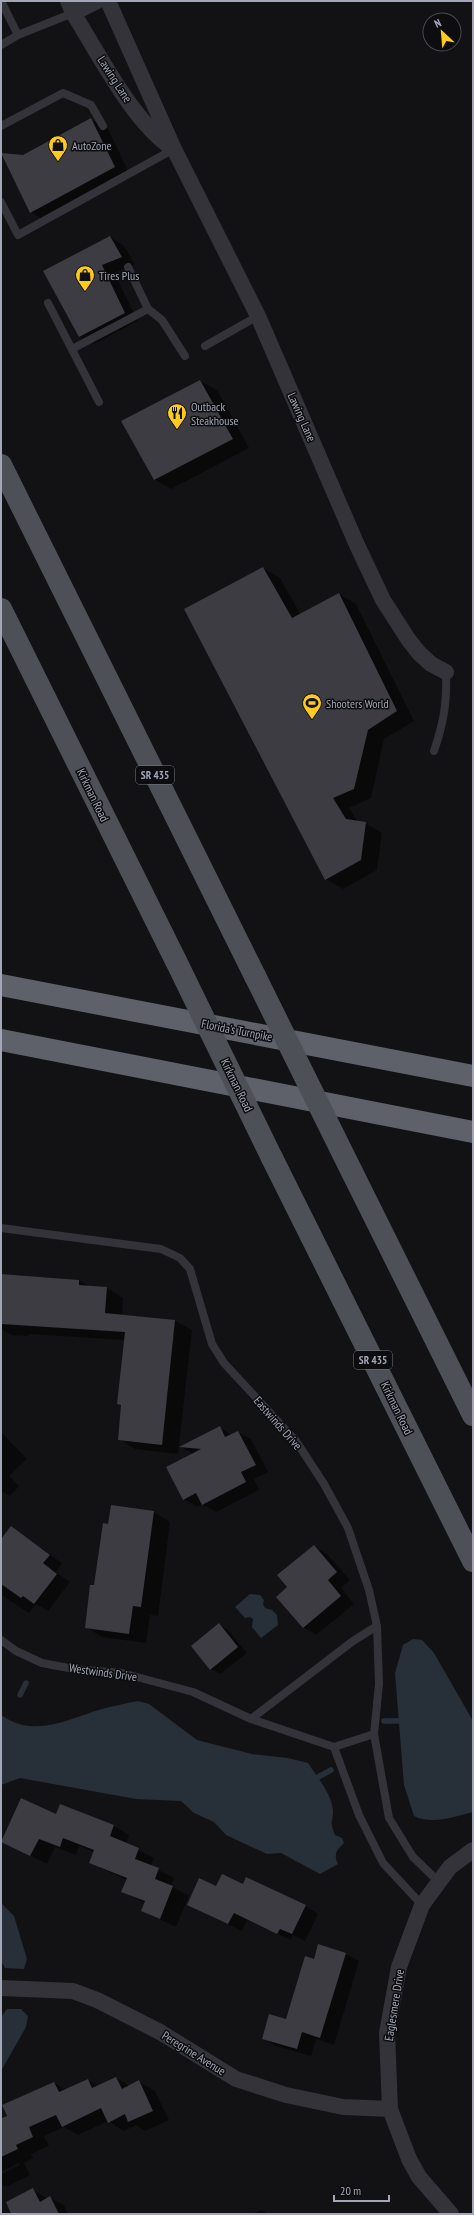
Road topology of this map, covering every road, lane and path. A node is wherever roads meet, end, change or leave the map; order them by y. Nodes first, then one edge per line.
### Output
1 (1, 1) edge
2 (97, 1) edge
3 (108, 1) edge
4 (70, 7) edge
5 (18, 35) junction
6 (1, 45) edge
7 (1, 126) edge
8 (103, 126) dead end
9 (174, 149) junction
10 (1, 202) edge
11 (128, 267) dead end
12 (48, 303) dead end
13 (148, 309) junction
14 (258, 316) junction
15 (205, 346) dead end
16 (72, 349) junction
17 (185, 356) dead end
18 (99, 402) dead end
19 (1, 465) edge
20 (1, 609) edge
21 (446, 672) joint
22 (434, 751) dead end
23 (1, 985) edge
24 (1, 1040) edge
25 (473, 1076) edge
26 (473, 1132) edge
27 (1, 1228) edge
28 (473, 1415) edge
29 (473, 1561) edge
30 (377, 1626) junction
31 (1, 1640) edge
32 (251, 1720) junction
33 (374, 1734) junction
34 (334, 1747) junction
35 (473, 1850) edge
36 (438, 1881) junction
37 (422, 1905) junction
38 (1, 1988) edge
39 (390, 2109) junction
40 (451, 2214) edge

1 - 5 lane
2 - 4 street
3 - 9 street, Lawing Lane
4 - 5 lane
4 - 9 street, Lawing Lane
5 - 6 lane
7 - 8 lane
9 - 10 lane
9 - 14 street, Lawing Lane
11 - 13 lane
12 - 16 lane
13 - 16 lane
13 - 17 lane
14 - 15 lane
14 - 21 street, Lawing Lane
16 - 18 lane
19 - 28 main road, SR 435, bridge
20 - 29 main road, Kirkman Road / SR 435, bridge
21 - 22 lane
23 - 25 highway, Florida's Turnpike
24 - 26 highway
27 - 30 lane, Eastwinds Drive
30 - 32 lane
30 - 33 lane, Eastwinds Drive
31 - 32 lane, Westwinds Drive
32 - 34 lane, Westwinds Drive
33 - 34 lane
33 - 36 lane, Eastwinds Drive
34 - 37 lane
35 - 36 street, Eaglesmere Drive
36 - 37 street, Eaglesmere Drive
37 - 39 street, Eaglesmere Drive
38 - 39 street, Peregrine Avenue
39 - 40 street, Eaglesmere Drive

